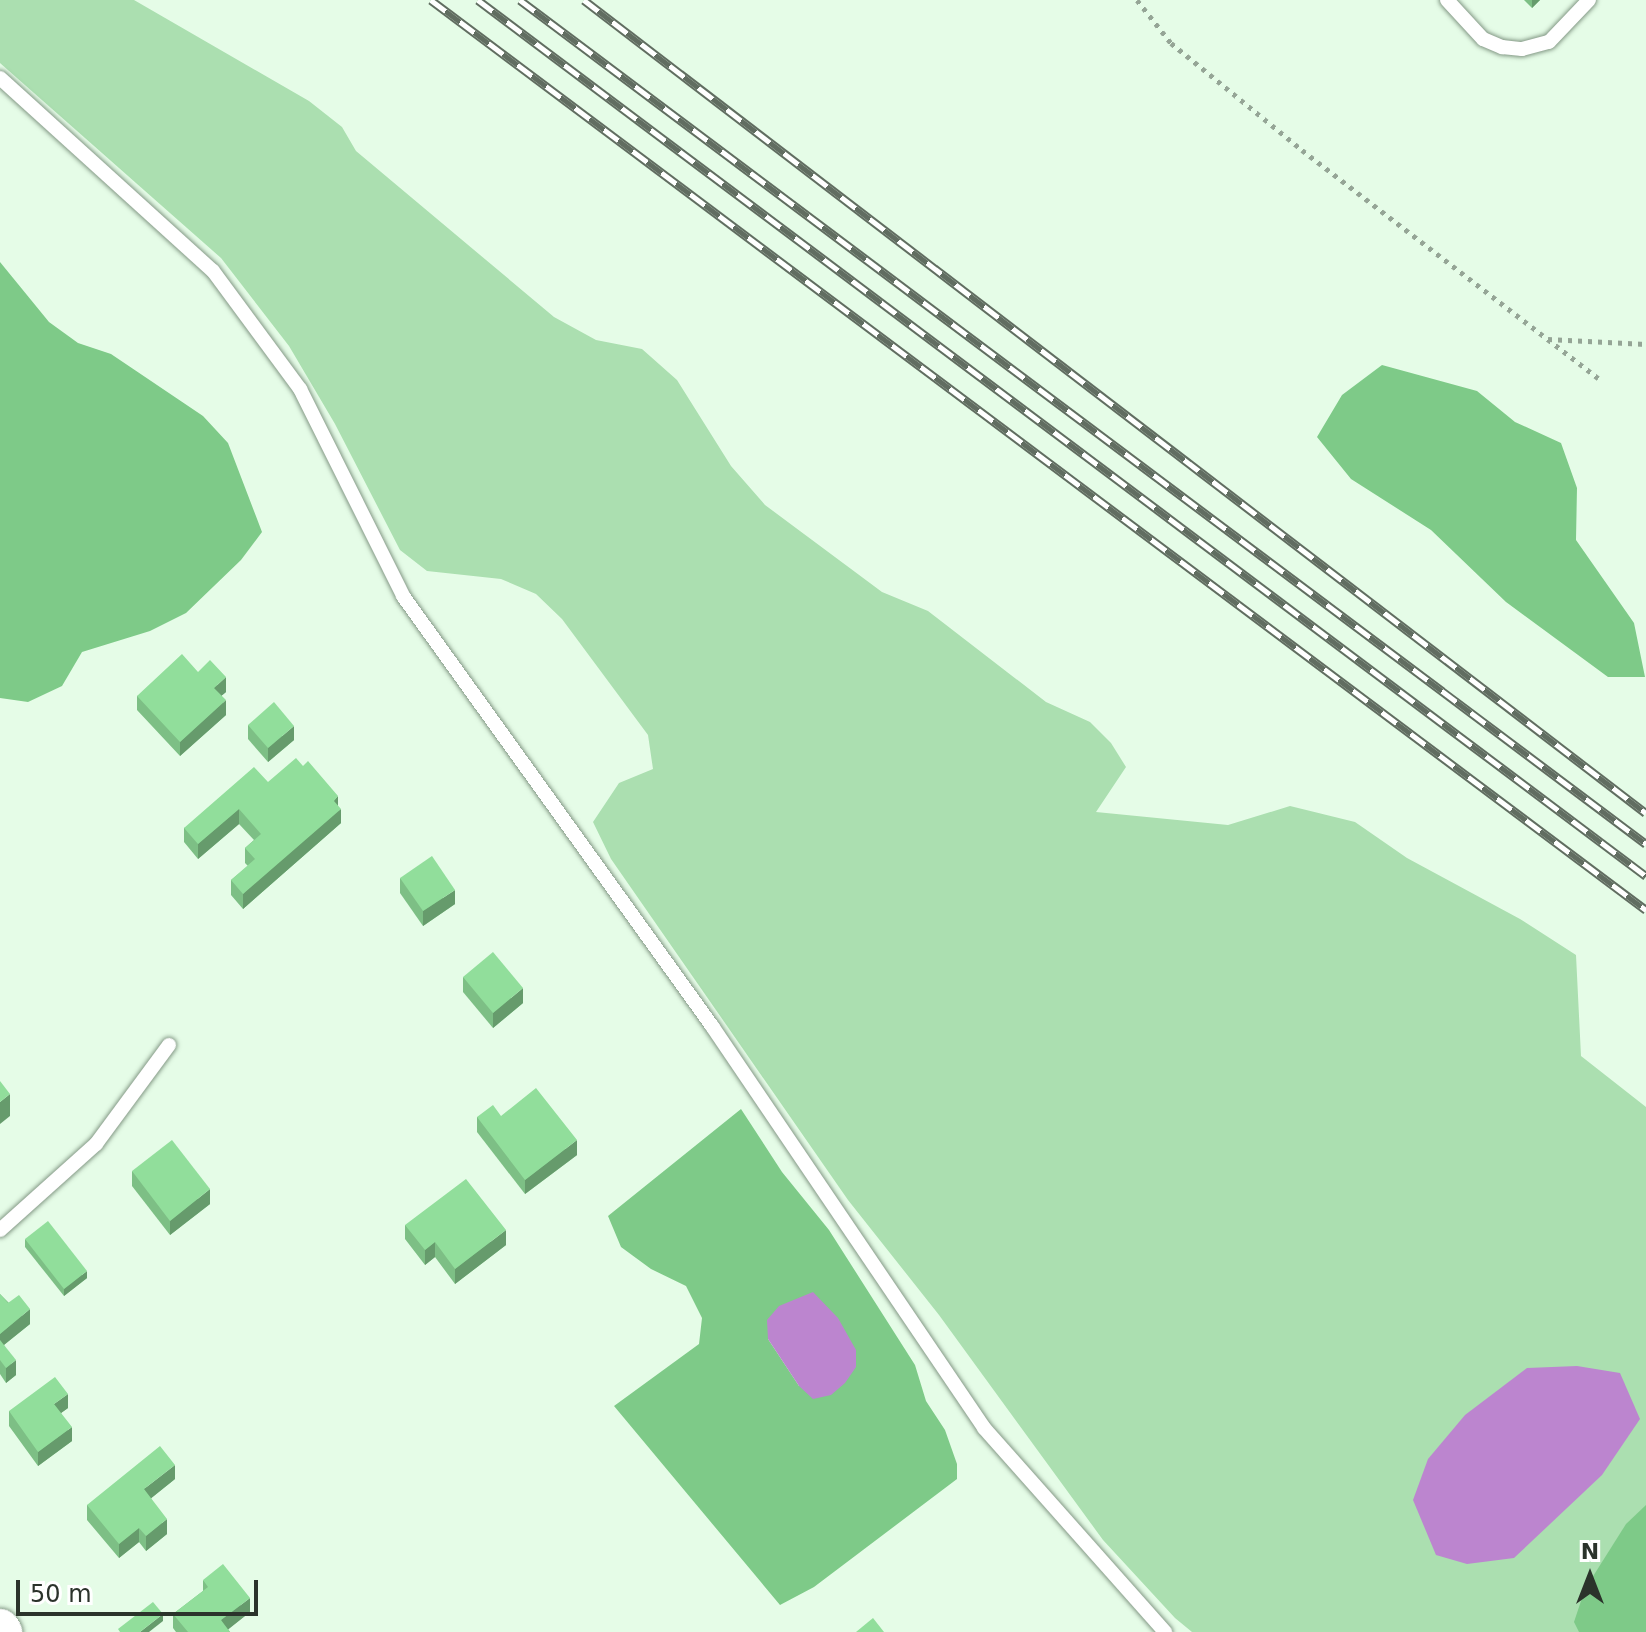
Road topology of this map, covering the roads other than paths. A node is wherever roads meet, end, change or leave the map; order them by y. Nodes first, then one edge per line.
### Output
1 (1447, 0) edge
2 (1589, 0) edge
3 (0, 78) edge
4 (169, 1045) dead end
5 (0, 1230) edge
6 (1165, 1632) edge

1 - 2 lane
3 - 6 lane
4 - 5 lane

